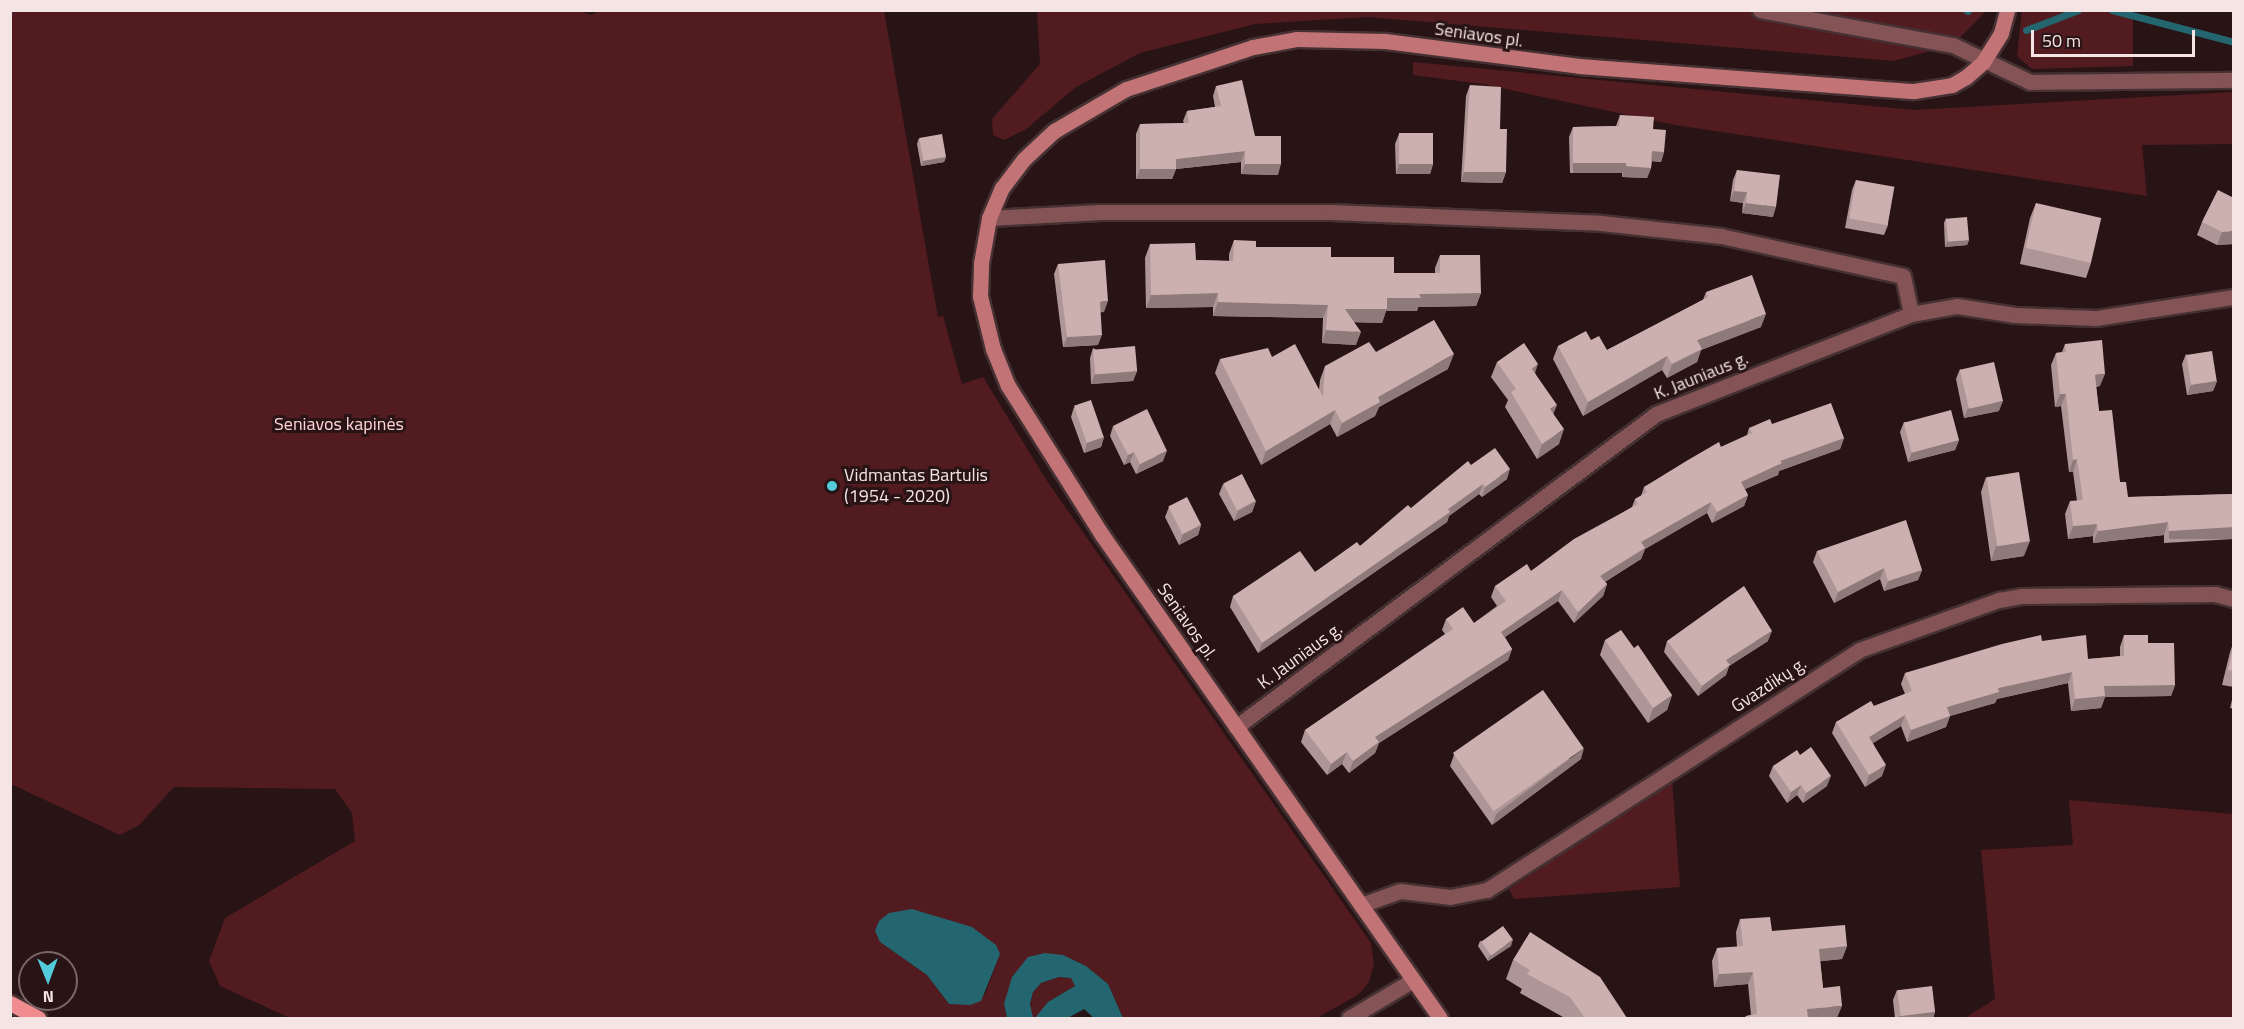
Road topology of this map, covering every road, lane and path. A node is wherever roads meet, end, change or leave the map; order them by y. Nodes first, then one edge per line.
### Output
1 (1760, 10) edge
2 (2007, 10) edge
3 (1983, 62) junction
4 (2234, 80) edge
5 (989, 218) junction
6 (2234, 297) edge
7 (1911, 314) junction
8 (2234, 599) edge
9 (1236, 727) junction
10 (1361, 905) junction
11 (1413, 980) junction
12 (10, 1003) edge
13 (35, 1018) edge
14 (1349, 1018) edge
15 (1440, 1018) edge

1 - 3 street
2 - 3 main road
3 - 4 street
3 - 5 main road, Seniavos pl.
5 - 7 street
5 - 9 main road, Seniavos pl.
6 - 7 street, K. Jauniaus g.
7 - 9 street, K. Jauniaus g.
8 - 10 street, Gvazdikų g.
9 - 10 main road, Seniavos pl.
10 - 11 main road, Seniavos pl.
11 - 14 street
11 - 15 main road, Seniavos pl.
12 - 13 main road

